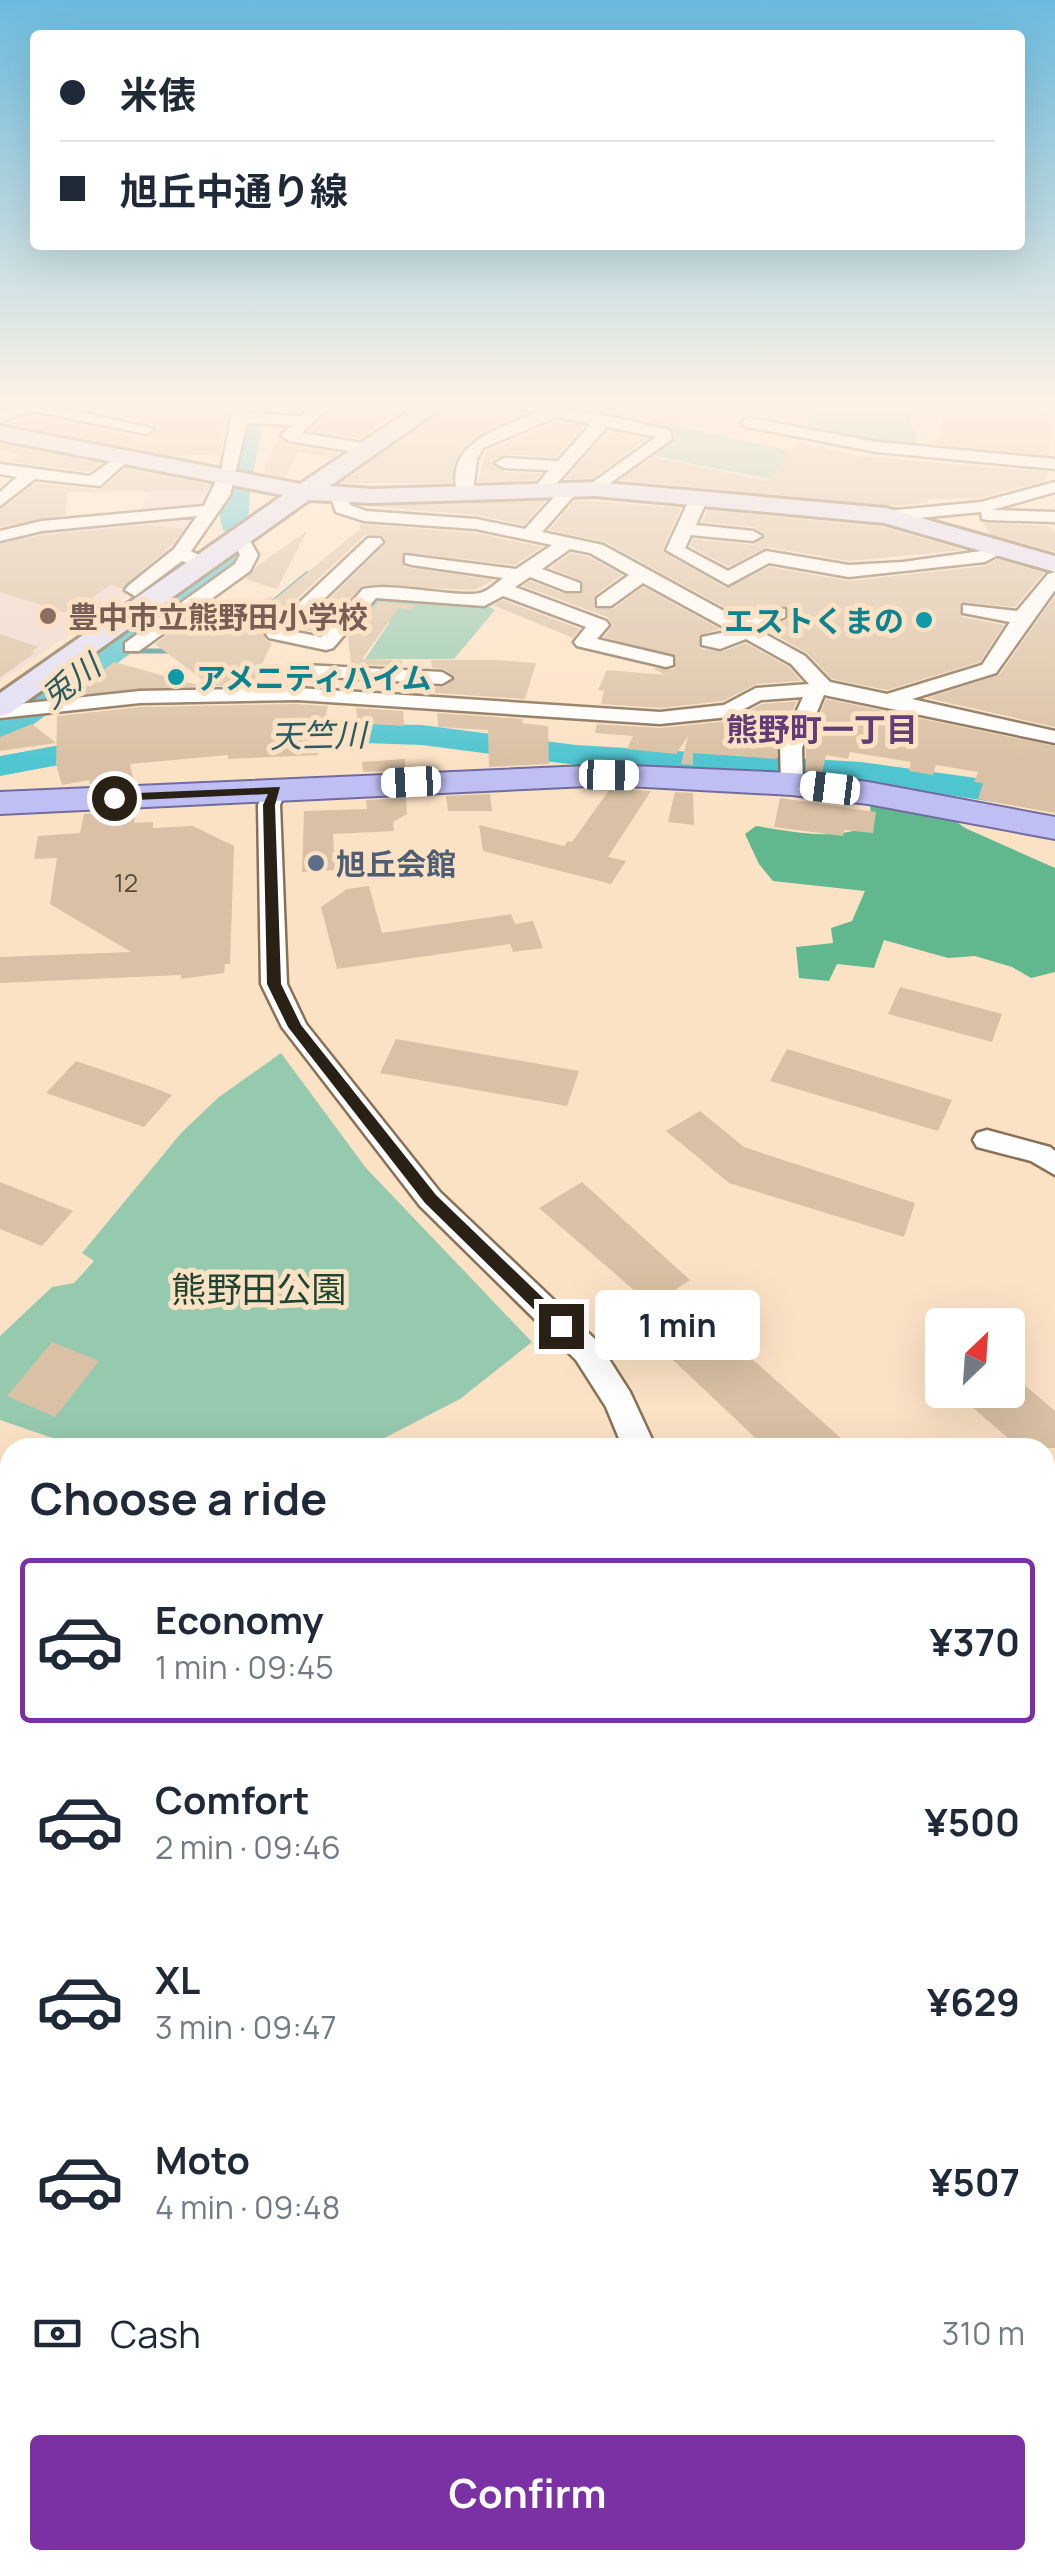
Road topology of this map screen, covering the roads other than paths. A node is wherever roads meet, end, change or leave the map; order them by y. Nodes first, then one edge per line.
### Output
1 (43, 523) edge
2 (55, 523) edge
3 (207, 523) edge
4 (261, 523) edge
5 (428, 523) edge
6 (458, 523) edge
7 (540, 523) edge
8 (688, 523) edge
9 (944, 523) edge
10 (956, 523) edge
11 (972, 523) edge
12 (953, 524) junction
13 (42, 526) junction
14 (685, 529) junction
15 (529, 535) junction
16 (0, 536) edge
17 (754, 536) dead end
18 (240, 538) junction
19 (374, 542) dead end
20 (568, 543) junction
21 (998, 550) junction
22 (681, 554) junction
23 (192, 557) junction
24 (412, 559) junction
25 (1055, 564) edge
26 (640, 571) junction
27 (523, 572) junction
28 (1055, 578) edge
29 (573, 587) dead end
30 (500, 588) junction
31 (135, 590) dead end
32 (392, 592) junction
33 (604, 602) dead end
34 (309, 603) junction
35 (970, 609) dead end
36 (354, 611) junction
37 (778, 614) dead end
38 (1022, 618) junction
39 (743, 630) junction
40 (709, 641) dead end
41 (318, 643) junction
42 (604, 646) junction
43 (132, 647) dead end
44 (666, 661) dead end
45 (588, 666) dead end
46 (304, 671) junction
47 (819, 688) junction
48 (298, 694) junction
49 (890, 698) junction
50 (434, 701) junction
51 (7, 710) edge
52 (1055, 737) edge
53 (792, 773) junction
54 (275, 790) junction
55 (0, 803) edge
56 (1055, 828) edge
57 (987, 1140) dead end
58 (1055, 1166) edge
59 (636, 1438) edge

1 - 13 street
2 - 13 street
3 - 23 street
4 - 18 street
5 - 24 street
6 - 15 street
7 - 15 street
8 - 14 street
9 - 12 street
10 - 12 street
11 - 12 street
12 - 21 street
13 - 16 street
14 - 17 street
14 - 22 street
15 - 20 street
18 - 23 street
18 - 43 street
19 - 34 street
20 - 26 street
20 - 27 street
21 - 22 street
21 - 25 street
22 - 26 street
23 - 31 street
23 - 51 street
24 - 27 street
24 - 32 street
26 - 33 street
26 - 39 street
27 - 29 street
27 - 30 street
28 - 38 street
30 - 32 street
30 - 42 street
32 - 36 street
34 - 36 street
34 - 41 street
35 - 38 street
36 - 41 street
37 - 39 street
38 - 49 street
39 - 40 street
39 - 47 street
41 - 46 street
42 - 44 street
42 - 45 street
46 - 48 street
46 - 50 street
47 - 49 street
47 - 50 street
47 - 53 street
48 - 50 street
48 - 51 street
49 - 52 street
53 - 54 main road
53 - 56 main road
54 - 55 main road
54 - 59 street
57 - 58 street

